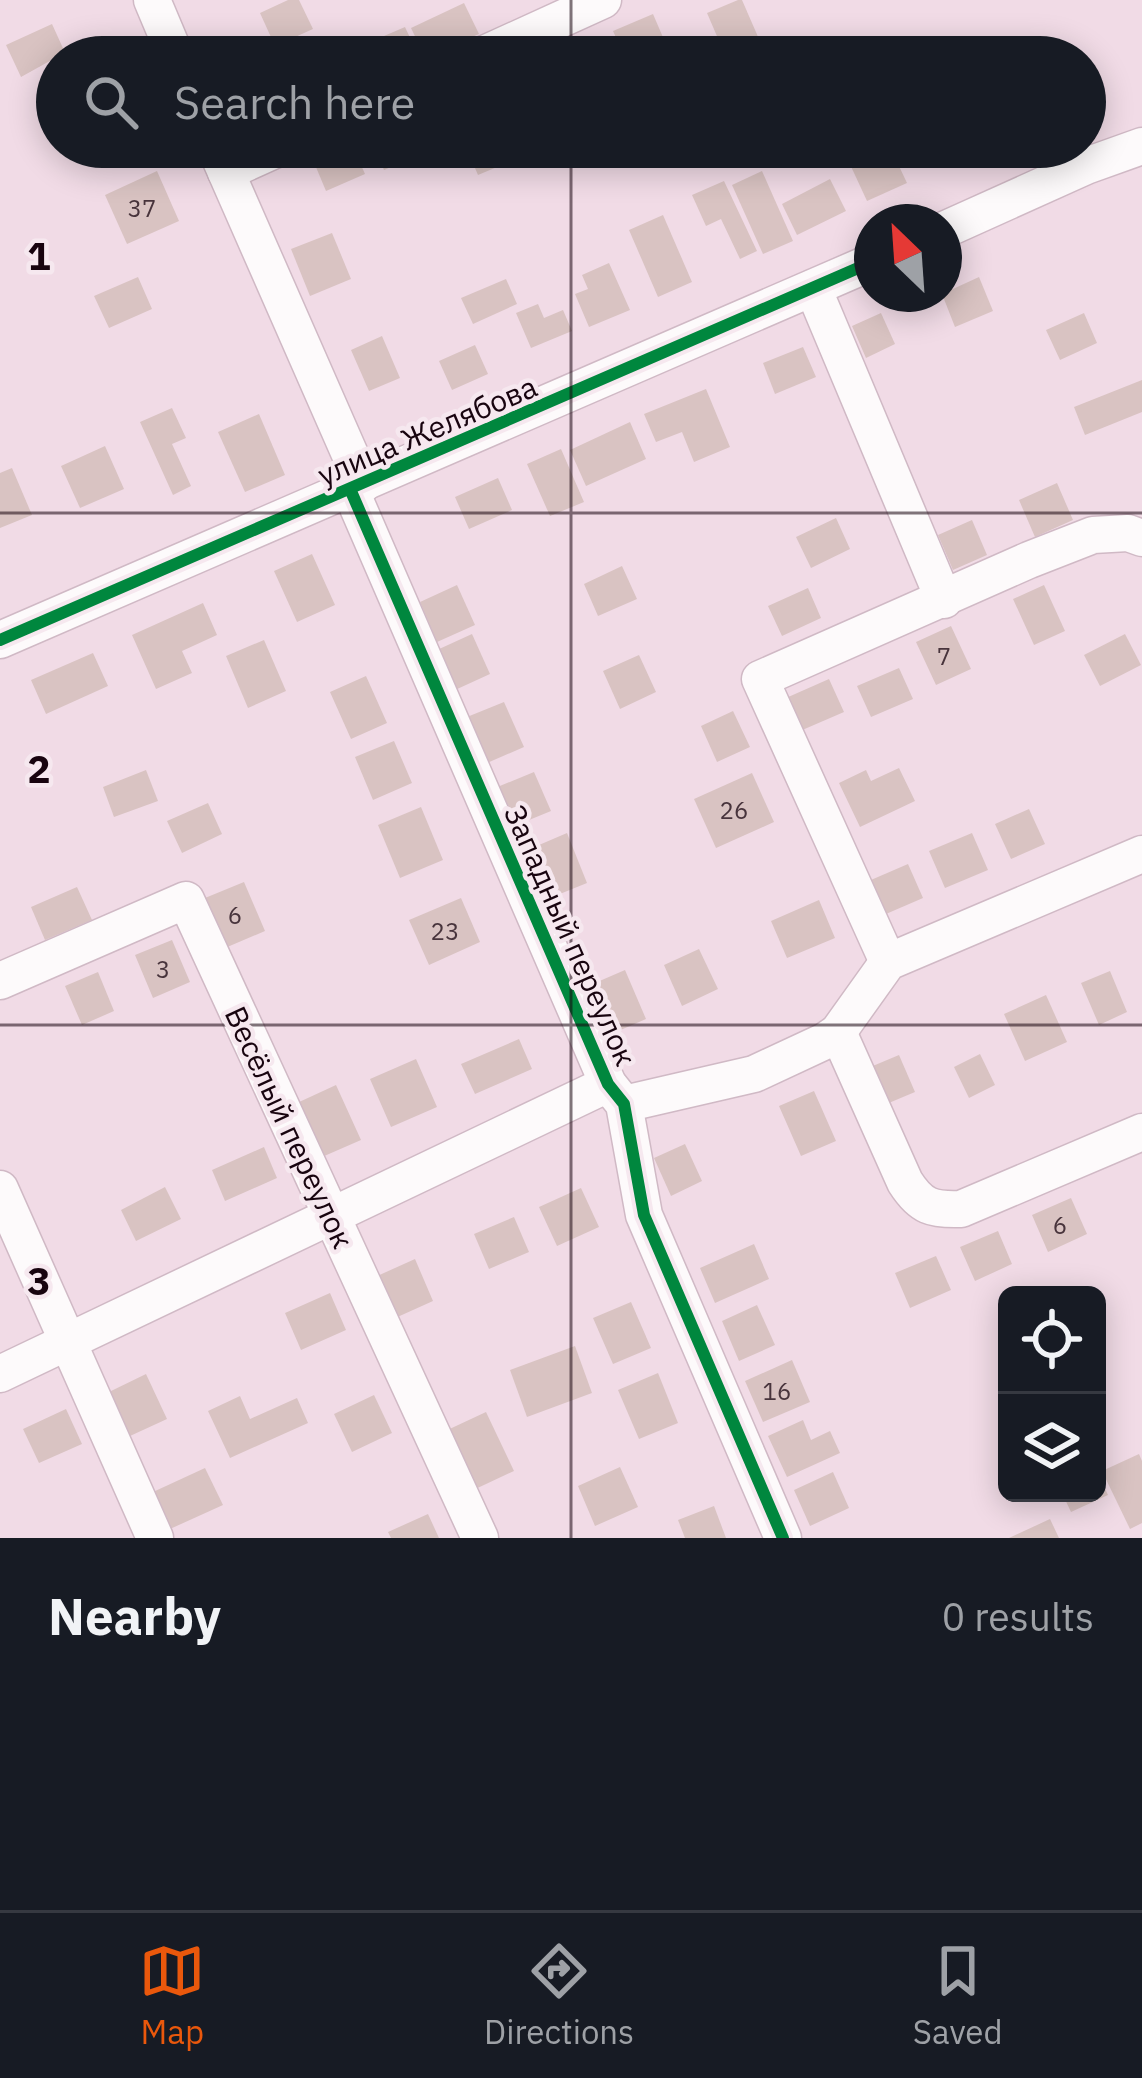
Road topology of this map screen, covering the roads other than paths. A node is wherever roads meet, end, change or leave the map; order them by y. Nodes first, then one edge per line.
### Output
1 (152, 0) edge
2 (603, 0) edge
3 (167, 36) edge
4 (524, 36) edge
5 (1142, 146) edge
6 (1106, 159) edge
7 (224, 168) edge
8 (1082, 168) edge
9 (962, 222) edge
10 (854, 270) edge
11 (813, 289) junction
12 (357, 487) junction
13 (1142, 538) edge
14 (944, 600) junction
15 (0, 640) edge
16 (1142, 854) edge
17 (888, 962) junction
18 (0, 981) edge
19 (838, 1032) junction
20 (616, 1094) junction
21 (1142, 1132) edge
22 (0, 1189) edge
23 (330, 1214) junction
24 (66, 1342) junction
25 (0, 1375) edge
26 (155, 1538) edge
27 (480, 1538) edge
28 (782, 1538) edge

1 - 3 street
2 - 4 street
5 - 6 street
7 - 12 street, Западный переулок
8 - 9 street
10 - 11 street, улица Желябова
11 - 12 street, улица Желябова
11 - 14 street
12 - 15 street, улица Желябова
12 - 20 street, Западный переулок
13 - 14 street
14 - 17 street
16 - 17 street
17 - 19 street
18 - 23 street, Весёлый переулок
19 - 20 street
19 - 21 street
20 - 23 street
20 - 28 street, Западный переулок
22 - 24 street
23 - 24 street
23 - 27 street, Весёлый переулок
24 - 25 street
24 - 26 street

